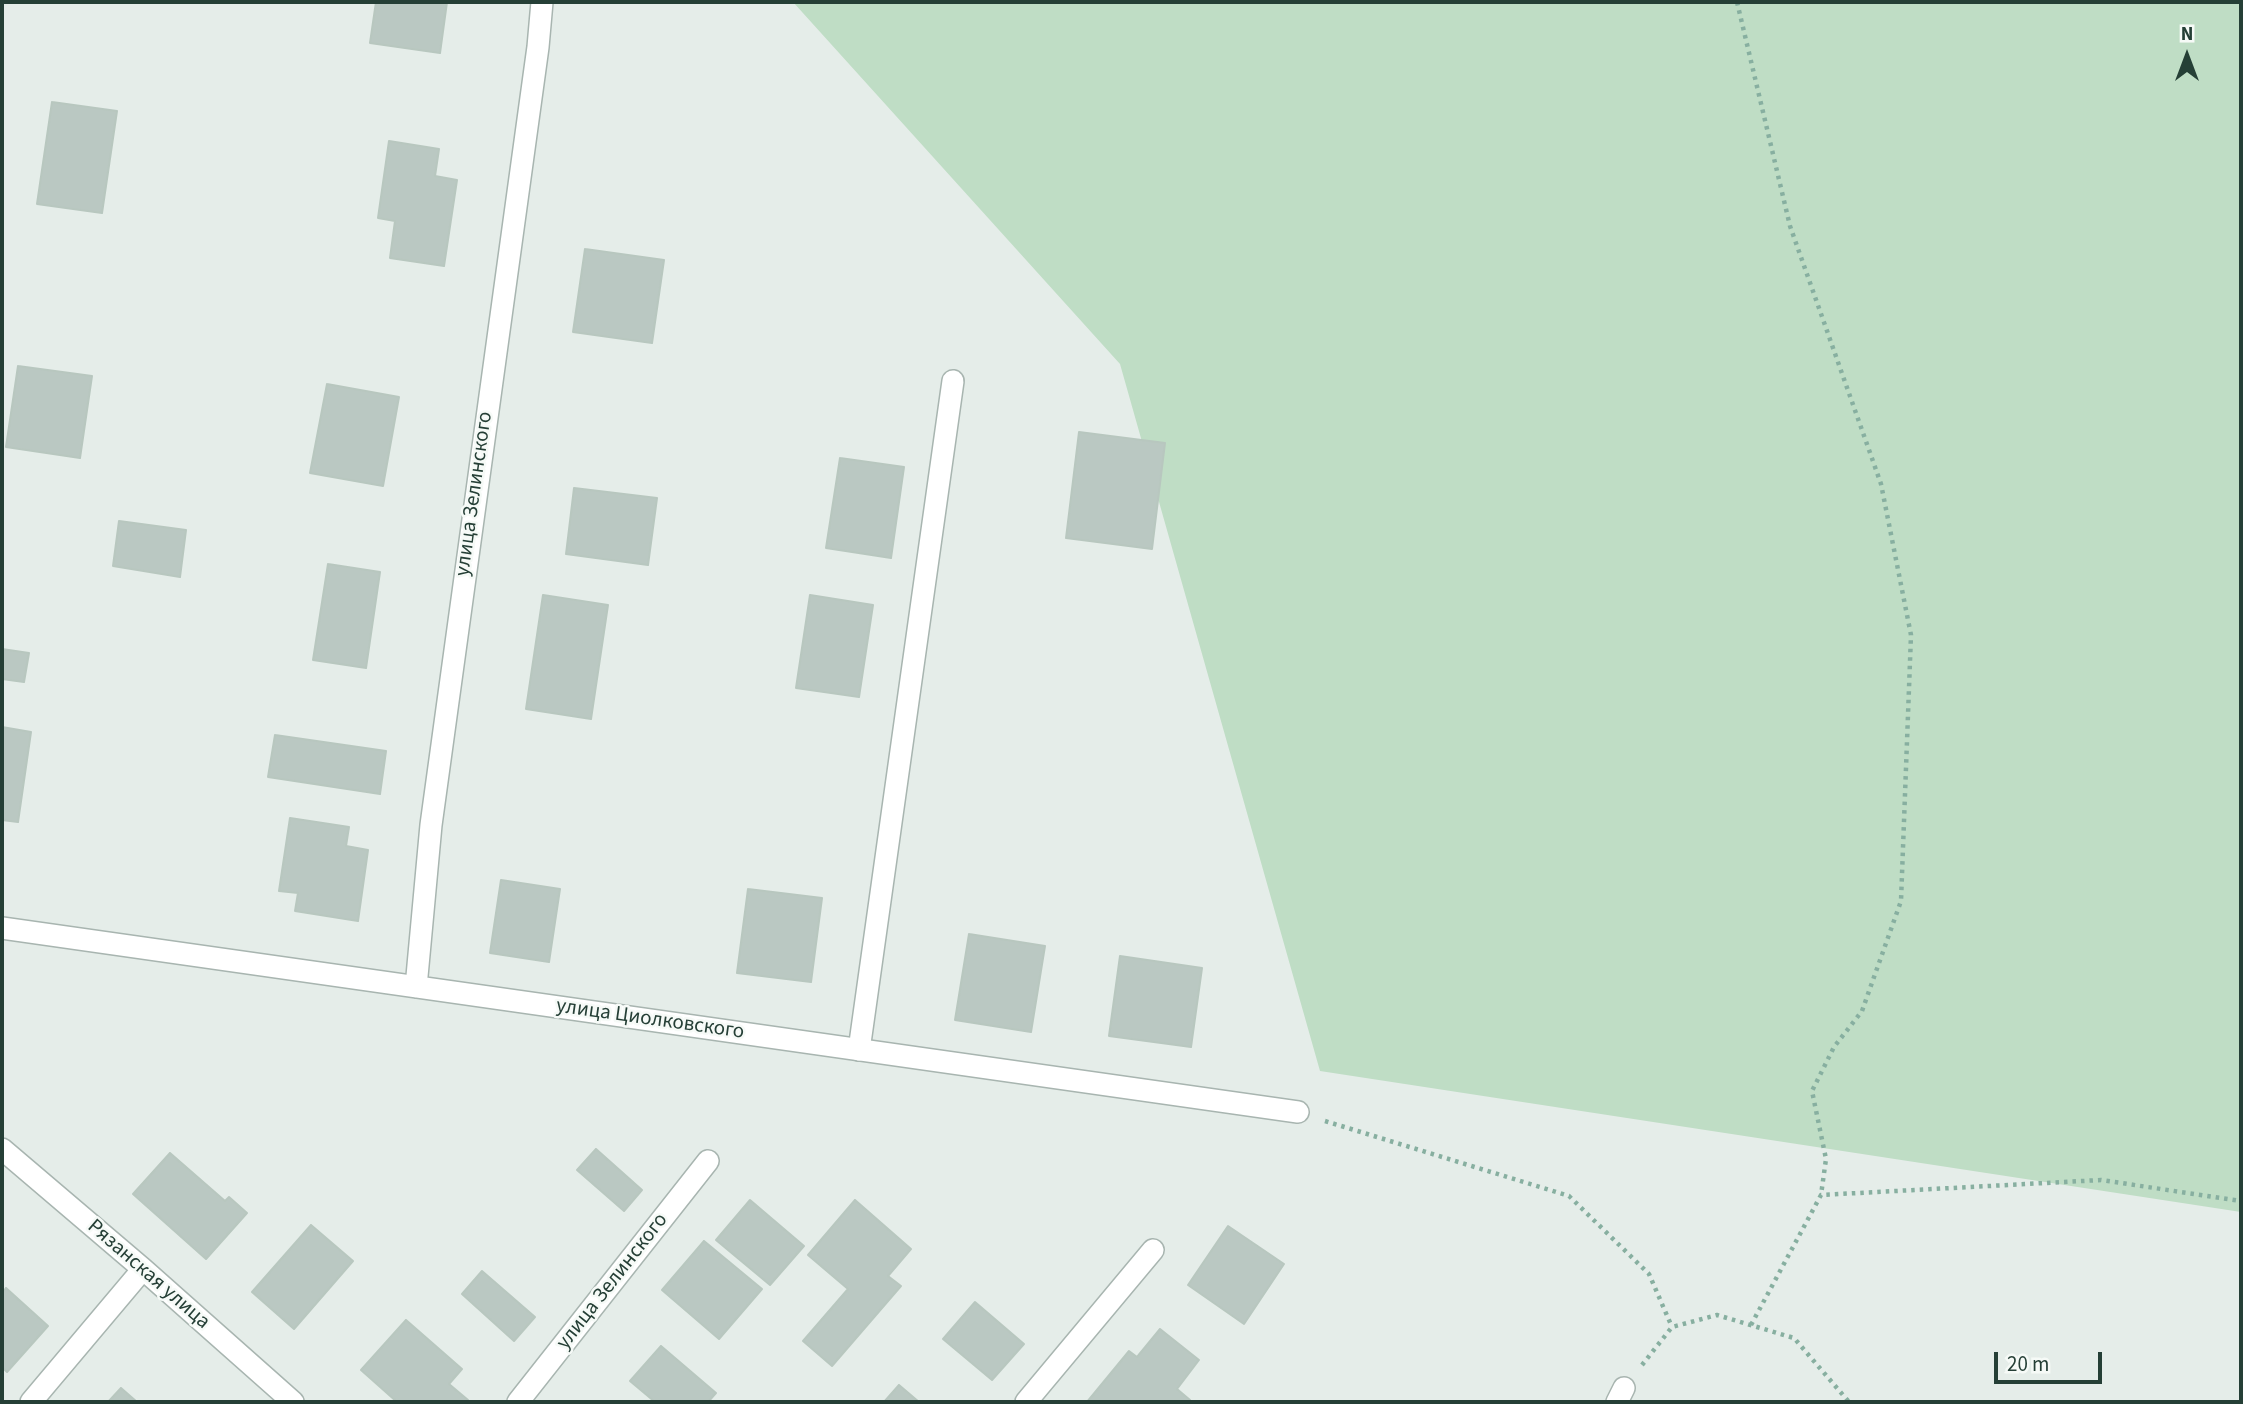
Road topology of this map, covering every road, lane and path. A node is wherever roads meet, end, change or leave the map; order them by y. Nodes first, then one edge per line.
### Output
1 (542, 2) edge
2 (1737, 2) edge
3 (953, 381) dead end
4 (2, 928) edge
5 (416, 987) junction
6 (859, 1050) junction
7 (1297, 1112) joint
8 (2, 1149) edge
9 (708, 1161) dead end
10 (1821, 1195) junction
11 (2241, 1201) edge
12 (1153, 1250) dead end
13 (143, 1269) junction
14 (1751, 1325) junction
15 (1672, 1327) junction
16 (1621, 1395) edge
17 (32, 1402) edge
18 (293, 1402) edge
19 (518, 1402) edge
20 (1026, 1402) edge
21 (1849, 1402) edge

1 - 5 street, улица Зелинского
2 - 10 path
3 - 6 street
4 - 5 street, улица Циолковского
5 - 6 street, улица Циолковского
6 - 7 street, улица Циолковского
7 - 15 path
8 - 13 street, Рязанская улица
9 - 19 street, улица Зелинского
10 - 11 path
10 - 14 path
12 - 20 street
13 - 17 street
13 - 18 street, Рязанская улица
14 - 15 path
14 - 21 path
15 - 16 path

